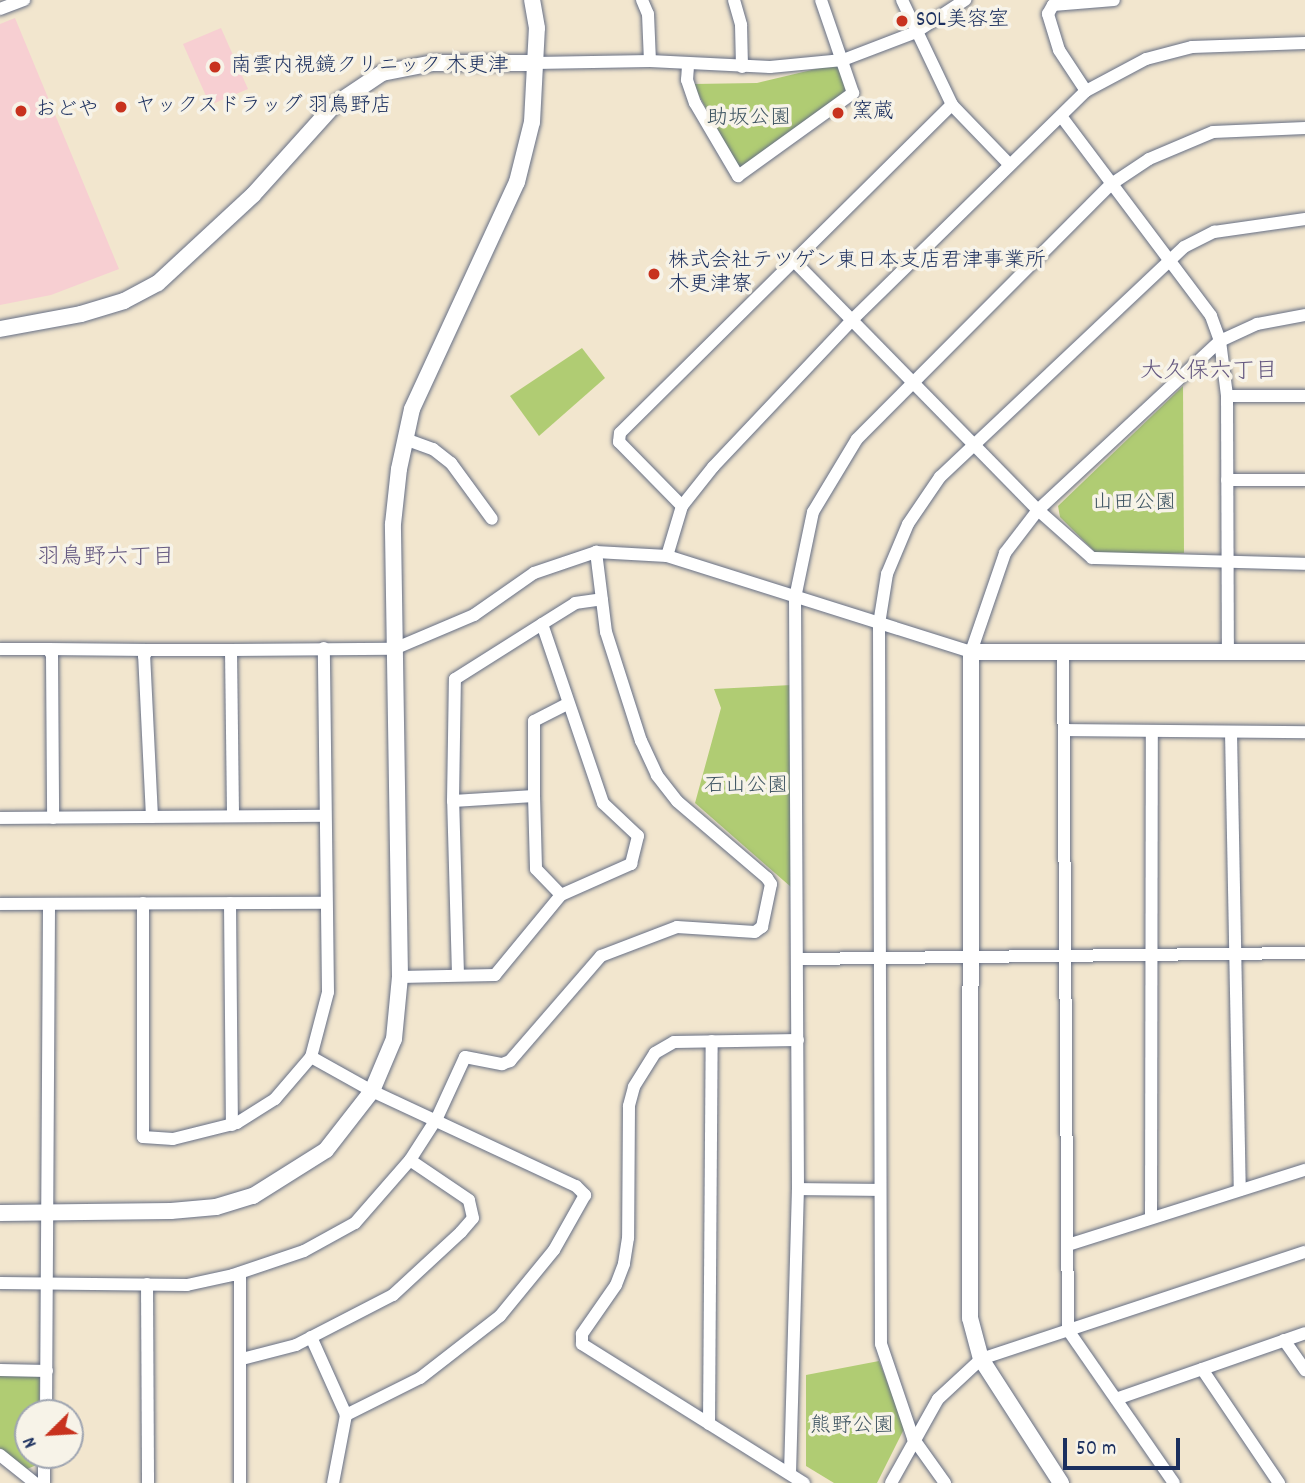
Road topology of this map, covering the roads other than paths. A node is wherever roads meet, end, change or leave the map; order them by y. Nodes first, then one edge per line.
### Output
1 (24, 0) edge
2 (532, 0) edge
3 (642, 0) edge
4 (734, 0) edge
5 (821, 0) edge
6 (902, 0) edge
7 (965, 0) edge
8 (1114, 0) edge
9 (0, 9) edge
10 (916, 32) junction
11 (1305, 43) edge
12 (843, 60) junction
13 (650, 61) junction
14 (535, 63) junction
15 (688, 66) junction
16 (742, 67) junction
17 (1086, 91) junction
18 (952, 105) junction
19 (1061, 116) junction
20 (1305, 128) edge
21 (1009, 164) junction
22 (1110, 185) junction
23 (1305, 219) edge
24 (795, 262) junction
25 (1171, 262) junction
26 (1305, 315) edge
27 (853, 319) junction
28 (0, 329) edge
29 (1220, 341) junction
30 (916, 383) junction
31 (1227, 396) junction
32 (1305, 396) edge
33 (405, 439) junction
34 (976, 443) junction
35 (1227, 480) junction
36 (1305, 480) edge
37 (682, 506) junction
38 (1038, 510) junction
39 (492, 519) dead end
40 (596, 552) junction
41 (667, 556) junction
42 (1227, 564) junction
43 (1305, 564) edge
44 (795, 598) junction
45 (602, 599) junction
46 (542, 624) junction
47 (879, 624) junction
48 (324, 648) junction
49 (0, 649) edge
50 (48, 649) junction
51 (394, 649) junction
52 (148, 650) junction
53 (231, 650) junction
54 (971, 652) junction
55 (1228, 652) junction
56 (1305, 652) edge
57 (1063, 655) junction
58 (567, 704) junction
59 (1064, 730) junction
60 (1152, 731) junction
61 (1231, 732) junction
62 (1305, 732) edge
63 (534, 796) junction
64 (453, 801) junction
65 (233, 816) junction
66 (324, 816) junction
67 (152, 817) junction
68 (0, 818) edge
69 (53, 818) junction
70 (561, 895) junction
71 (143, 903) junction
72 (230, 903) junction
73 (324, 903) junction
74 (0, 904) edge
75 (49, 904) junction
76 (1235, 953) junction
77 (1305, 953) edge
78 (1152, 954) junction
79 (1065, 956) junction
80 (968, 957) junction
81 (883, 959) junction
82 (799, 960) junction
83 (458, 975) junction
84 (400, 977) junction
85 (798, 1040) junction
86 (712, 1041) junction
87 (310, 1057) junction
88 (372, 1091) junction
89 (437, 1118) junction
90 (232, 1125) junction
91 (410, 1160) junction
92 (1305, 1170) edge
93 (798, 1189) junction
94 (880, 1189) junction
95 (1240, 1190) junction
96 (50, 1212) junction
97 (0, 1213) edge
98 (1151, 1218) junction
99 (1068, 1245) junction
100 (1305, 1252) edge
101 (240, 1273) junction
102 (0, 1283) edge
103 (48, 1283) junction
104 (147, 1284) junction
105 (1068, 1330) junction
106 (1305, 1333) edge
107 (311, 1337) junction
108 (1284, 1340) junction
109 (243, 1359) junction
110 (981, 1359) junction
111 (1202, 1369) junction
112 (0, 1370) edge
113 (1305, 1370) edge
114 (47, 1371) junction
115 (46, 1399) edge
116 (1116, 1399) junction
117 (346, 1415) junction
118 (709, 1423) junction
119 (913, 1438) junction
120 (0, 1455) edge
121 (790, 1474) junction
122 (35, 1483) edge
123 (148, 1483) edge
124 (240, 1483) edge
125 (333, 1483) edge
126 (804, 1483) edge
127 (891, 1483) edge
128 (945, 1483) edge
129 (1061, 1483) edge
130 (1174, 1483) edge
131 (1279, 1483) edge

1 - 9 street
2 - 14 street
3 - 13 street
4 - 16 street
5 - 12 street
6 - 10 street
7 - 10 street
8 - 17 street
10 - 12 street
10 - 18 street
11 - 17 street
12 - 15 street
12 - 16 street
13 - 14 street
13 - 15 street
14 - 28 street
14 - 33 street
15 - 16 street
17 - 19 street
18 - 21 street
18 - 24 street
19 - 21 street
19 - 22 street
20 - 22 street
21 - 27 street
22 - 25 street
22 - 30 street
23 - 25 street
24 - 27 street
24 - 37 street
25 - 29 street
25 - 34 street
26 - 29 street
27 - 30 street
27 - 37 street
29 - 31 street
29 - 38 street
30 - 34 street
30 - 44 street
31 - 32 street
31 - 35 street
33 - 39 street
33 - 51 street
34 - 38 street
34 - 47 street
35 - 36 street
35 - 42 street
37 - 41 street
38 - 42 street
38 - 54 street
40 - 41 street
40 - 45 street
40 - 51 street
41 - 44 street
42 - 43 street
42 - 55 street
44 - 47 street
44 - 82 street
45 - 46 street
45 - 89 street
46 - 58 street
46 - 64 street
47 - 54 street
47 - 81 street
48 - 51 street
48 - 53 street
48 - 66 street
49 - 50 street
50 - 52 street
50 - 69 street
51 - 84 street
52 - 53 street
52 - 67 street
53 - 65 street
54 - 57 street
54 - 80 street
55 - 56 street
55 - 57 street
57 - 59 street
58 - 63 street
58 - 70 street
59 - 60 street
59 - 79 street
60 - 61 street
60 - 78 street
61 - 62 street
61 - 76 street
63 - 64 street
63 - 70 street
64 - 83 street
65 - 66 street
65 - 67 street
66 - 73 street
67 - 69 street
68 - 69 street
70 - 83 street
71 - 72 street
71 - 75 street
71 - 90 street
72 - 73 street
72 - 90 street
73 - 87 street
74 - 75 street
75 - 96 street
76 - 77 street
76 - 78 street
76 - 95 street
78 - 79 street
78 - 98 street
79 - 80 street
79 - 99 street
80 - 81 street
80 - 110 street
81 - 82 street
81 - 94 street
82 - 85 street
83 - 84 street
84 - 88 street
85 - 86 street
85 - 93 street
86 - 118 street
86 - 118 street
87 - 88 street
87 - 90 street
88 - 89 street
88 - 96 street
89 - 91 street
89 - 117 street
91 - 101 street
91 - 107 street
92 - 95 street
93 - 94 street
93 - 121 street
94 - 119 street
95 - 98 street
96 - 97 street
96 - 103 street
98 - 99 street
99 - 105 street
100 - 105 street
101 - 104 street
101 - 109 street
102 - 103 street
103 - 104 street
103 - 114 street
104 - 123 street
105 - 110 street
105 - 116 street
106 - 108 street
107 - 109 street
107 - 117 street
108 - 111 street
108 - 113 street
109 - 124 street
110 - 119 street
110 - 129 street
111 - 116 street
111 - 131 street
112 - 114 street
114 - 115 street
116 - 130 street
117 - 125 street
118 - 121 street
119 - 127 street
119 - 128 street
120 - 122 street
121 - 126 street

